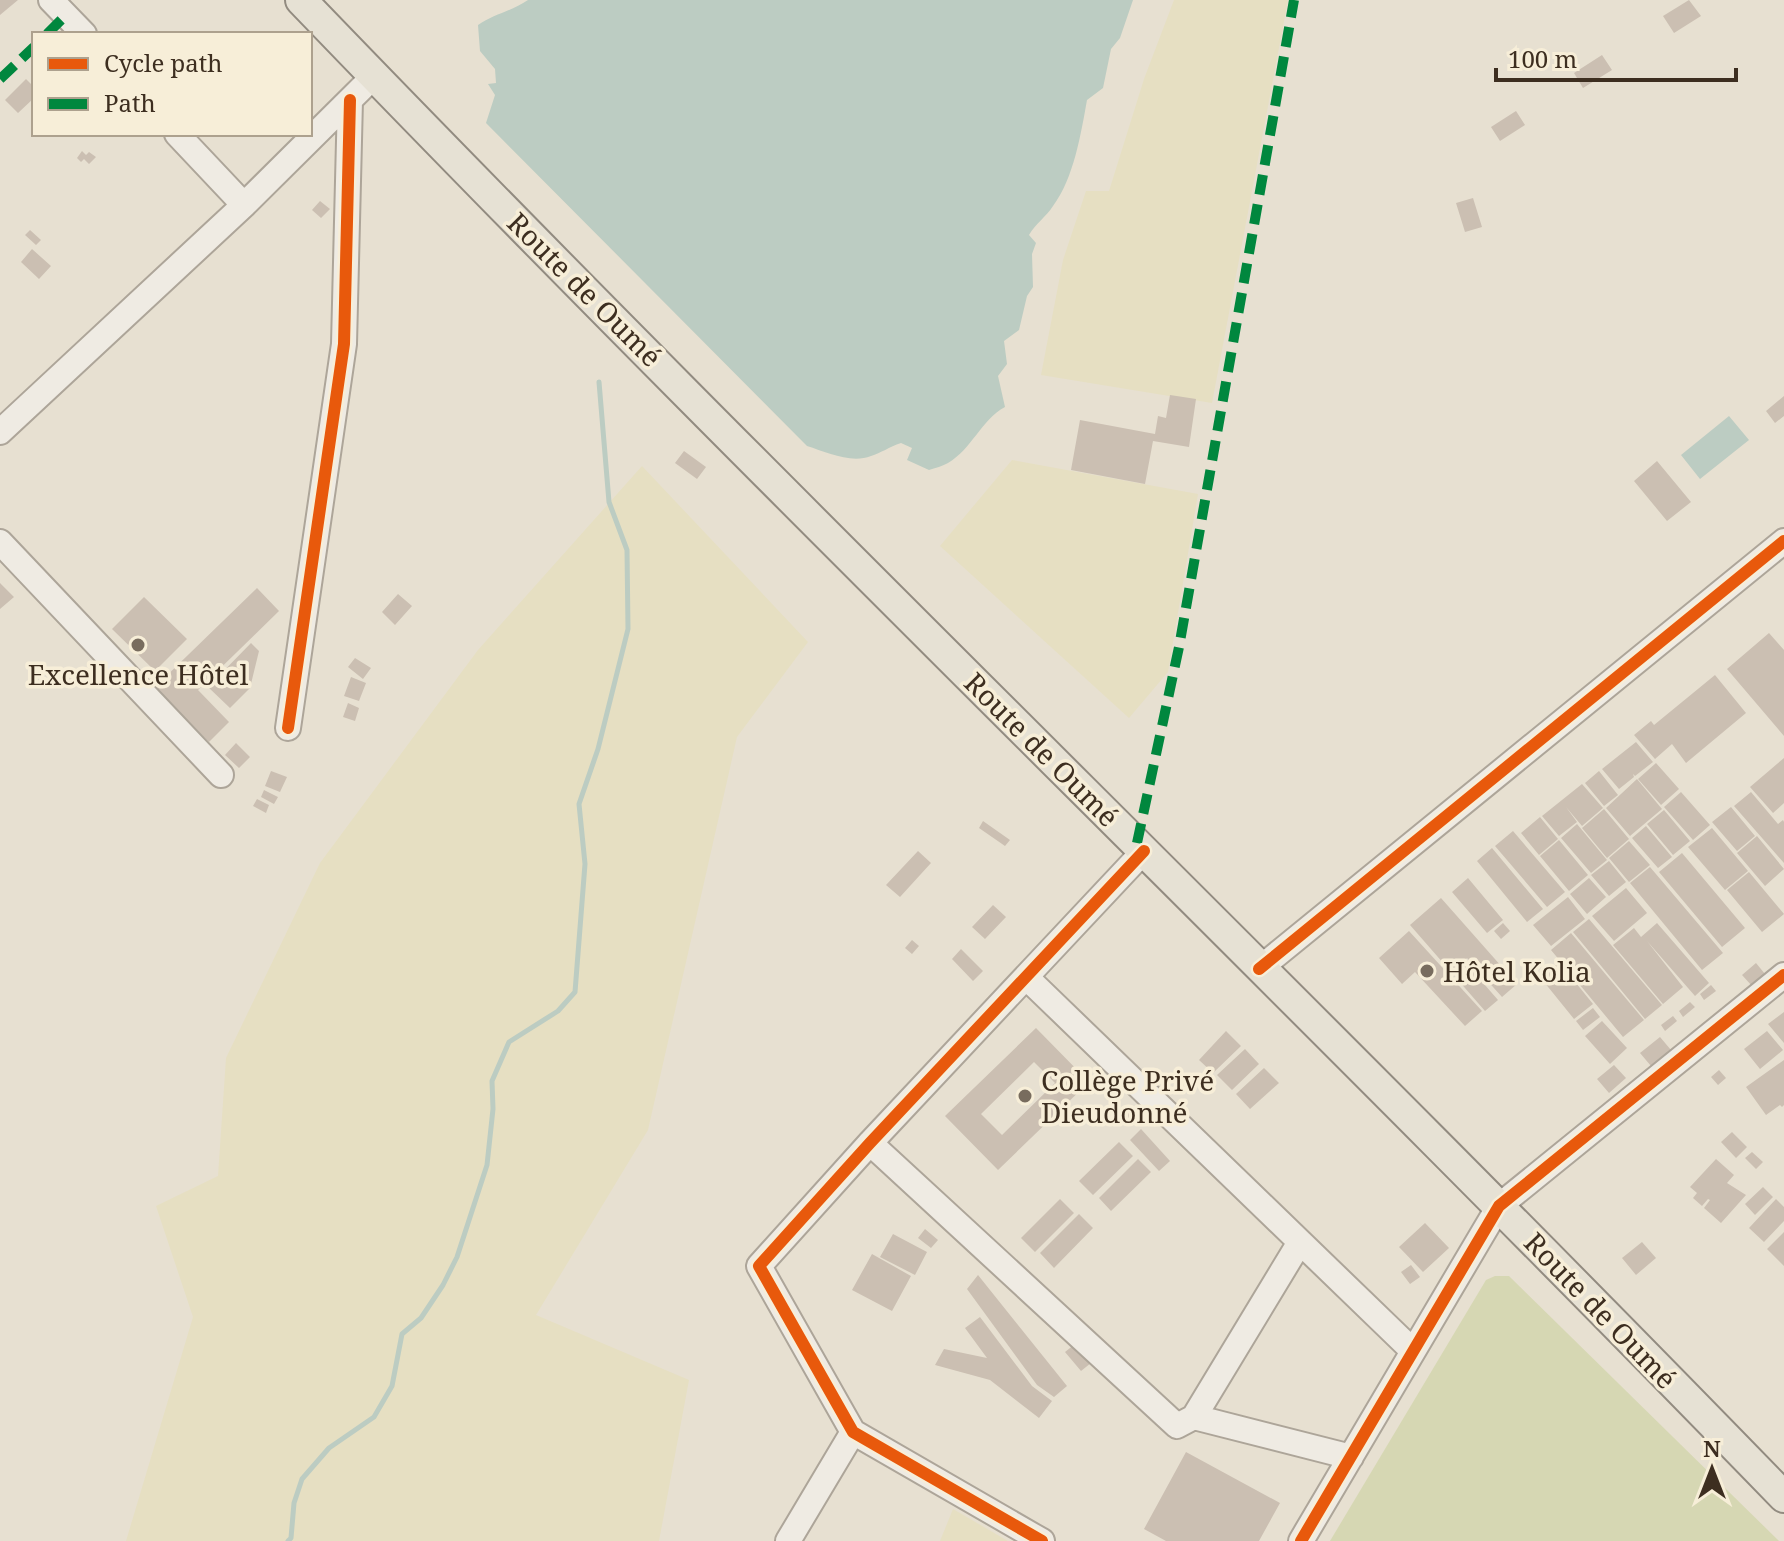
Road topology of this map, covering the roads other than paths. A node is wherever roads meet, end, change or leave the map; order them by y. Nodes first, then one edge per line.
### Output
1 (51, 0) edge
2 (301, 0) edge
3 (323, 0) edge
4 (331, 31) junction
5 (82, 32) edge
6 (374, 76) junction
7 (350, 100) junction
8 (179, 136) edge
9 (244, 205) junction
10 (0, 432) edge
11 (1784, 541) edge
12 (0, 542) edge
13 (288, 728) dead end
14 (221, 775) dead end
15 (1144, 851) junction
16 (1259, 969) junction
17 (1784, 975) edge
18 (1026, 977) junction
19 (870, 1143) junction
20 (1499, 1206) junction
21 (1300, 1242) junction
22 (1413, 1351) junction
23 (1194, 1417) junction
24 (853, 1432) junction
25 (1351, 1457) junction
26 (1779, 1483) edge
27 (788, 1541) edge
28 (1042, 1541) edge
29 (1301, 1541) edge

1 - 5 street
2 - 4 main road, Route de Oumé
3 - 4 street
4 - 6 main road, Route de Oumé
6 - 7 street
6 - 15 main road, Route de Oumé
7 - 9 street
7 - 13 street
8 - 9 street
9 - 10 street
11 - 16 street
12 - 14 street
15 - 16 main road, Route de Oumé
15 - 18 street
16 - 20 main road, Route de Oumé
17 - 20 street
18 - 19 street
18 - 21 street
19 - 23 street
19 - 24 street
20 - 22 street
20 - 26 main road, Route de Oumé
21 - 22 street
21 - 23 street
22 - 25 street
23 - 25 street
24 - 27 street
24 - 28 street
25 - 29 street

